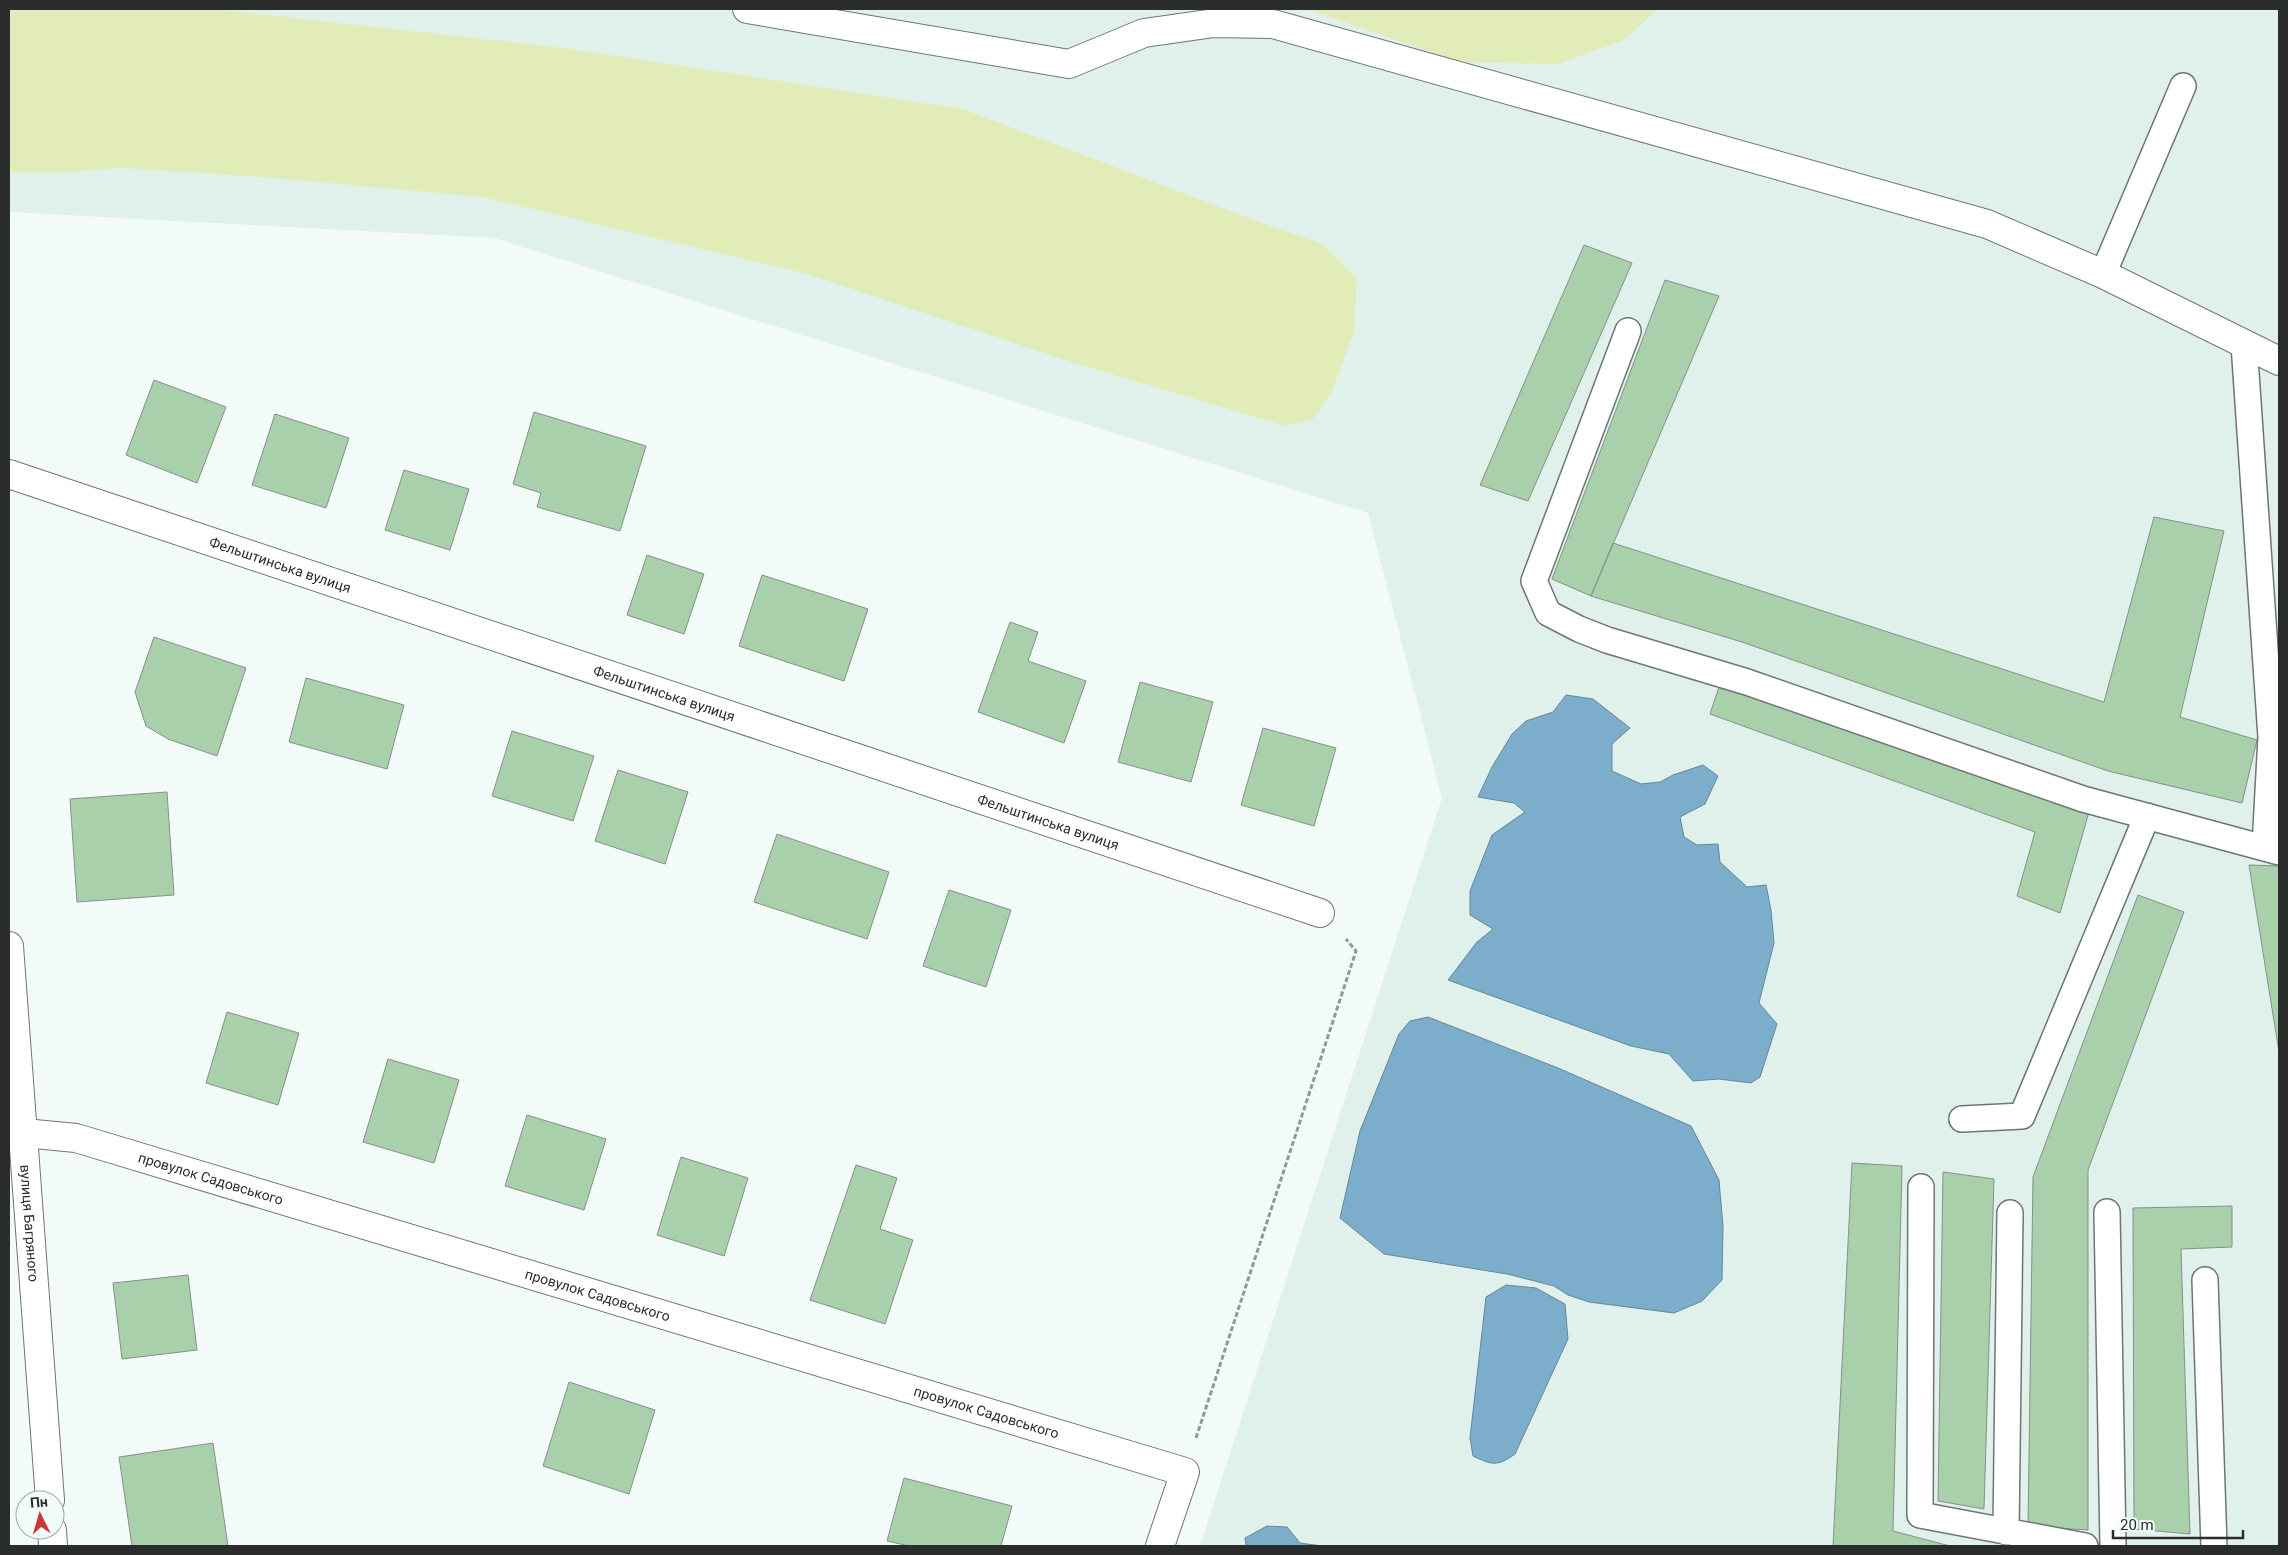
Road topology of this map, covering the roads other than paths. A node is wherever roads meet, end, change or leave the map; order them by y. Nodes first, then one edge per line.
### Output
1 (747, 9) edge
2 (2183, 86) dead end
3 (2103, 274) junction
4 (1628, 331) dead end
5 (2244, 344) junction
6 (2279, 361) edge
7 (9, 474) edge
8 (2147, 816) junction
9 (2272, 850) edge
10 (1320, 913) road end
11 (9, 946) edge
12 (1962, 1119) dead end
13 (16, 1133) edge
14 (1921, 1187) dead end
15 (2107, 1212) dead end
16 (2010, 1213) dead end
17 (2204, 1280) dead end
18 (49, 1490) edge
19 (2006, 1532) junction
20 (1160, 1546) edge
21 (2085, 1546) edge
22 (2113, 1546) edge
23 (2214, 1546) edge

1 - 3 street
2 - 3 lane
3 - 5 street
4 - 8 lane
5 - 6 street
5 - 9 lane
7 - 10 street, Фельштинська вулиця
8 - 9 lane
8 - 12 lane
11 - 13 street, вулиця Багряного
13 - 18 street, вулиця Багряного
13 - 20 street, провулок Садовського
14 - 19 lane
15 - 22 lane
16 - 19 lane
17 - 23 lane
19 - 21 lane

